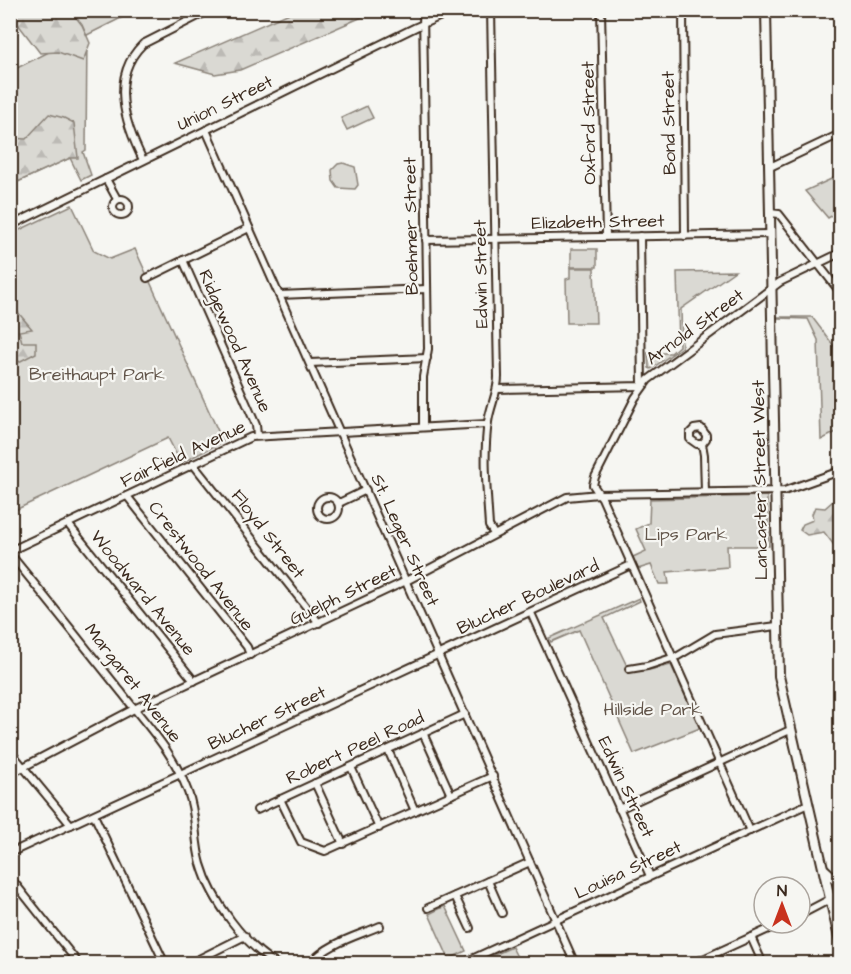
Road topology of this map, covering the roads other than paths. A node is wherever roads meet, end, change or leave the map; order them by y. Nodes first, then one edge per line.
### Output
1 (210, 10) edge
2 (423, 10) edge
3 (455, 10) edge
4 (491, 10) edge
5 (601, 10) edge
6 (683, 10) edge
7 (766, 10) edge
8 (835, 10) edge
9 (423, 24) junction
10 (840, 26) edge
11 (206, 130) junction
12 (840, 134) edge
13 (143, 160) junction
14 (770, 167) junction
15 (106, 179) junction
16 (117, 199) dead end
17 (770, 213) junction
18 (10, 226) edge
19 (249, 228) junction
20 (769, 234) junction
21 (606, 236) junction
22 (640, 236) junction
23 (686, 236) junction
24 (494, 238) junction
25 (426, 240) junction
26 (840, 253) edge
27 (183, 261) junction
28 (818, 263) junction
29 (147, 278) dead end
30 (427, 289) junction
31 (771, 289) junction
32 (840, 292) edge
33 (279, 296) junction
34 (426, 358) junction
35 (310, 363) junction
36 (642, 386) junction
37 (497, 389) junction
38 (487, 424) junction
39 (423, 427) junction
40 (339, 431) junction
41 (257, 435) junction
42 (702, 444) dead end
43 (193, 464) junction
44 (840, 471) edge
45 (366, 490) junction
46 (776, 491) junction
47 (705, 492) junction
48 (598, 494) junction
49 (127, 496) junction
50 (339, 503) dead end
51 (68, 524) junction
52 (494, 534) junction
53 (10, 552) edge
54 (631, 565) junction
55 (406, 581) junction
56 (531, 612) junction
57 (319, 623) junction
58 (777, 626) junction
59 (250, 655) junction
60 (438, 656) junction
61 (673, 658) junction
62 (629, 669) dead end
63 (194, 681) junction
64 (134, 709) junction
65 (465, 714) junction
66 (790, 730) junction
67 (423, 734) junction
68 (388, 750) junction
69 (10, 751) edge
70 (719, 763) junction
71 (351, 766) junction
72 (24, 768) junction
73 (10, 774) edge
74 (180, 774) junction
75 (493, 776) junction
76 (315, 783) junction
77 (451, 795) junction
78 (280, 799) junction
79 (808, 804) junction
80 (619, 809) junction
81 (257, 810) dead end
82 (415, 812) junction
83 (94, 815) junction
84 (70, 825) junction
85 (379, 828) junction
86 (750, 831) junction
87 (342, 844) junction
88 (10, 853) edge
89 (530, 862) junction
90 (824, 869) junction
91 (650, 876) junction
92 (10, 877) edge
93 (840, 879) edge
94 (488, 881) junction
95 (840, 894) edge
96 (455, 896) junction
97 (831, 900) junction
98 (428, 908) dead end
99 (812, 909) edge
100 (502, 913) dead end
101 (555, 920) junction
102 (380, 926) dead end
103 (470, 928) dead end
104 (755, 935) edge
105 (245, 936) junction
106 (751, 937) junction
107 (840, 942) edge
108 (79, 963) edge
109 (165, 963) edge
110 (189, 963) edge
111 (277, 963) edge
112 (310, 963) edge
113 (461, 963) edge
114 (575, 963) edge
115 (692, 963) edge
116 (763, 963) edge

1 - 13 street
2 - 9 street, Boehmer Street
3 - 9 street, Union Street
4 - 24 street, Edwin Street
5 - 21 street, Oxford Street
6 - 23 street, Bond Street
7 - 14 main road, Lancaster Street West
8 - 10 street
9 - 11 street, Union Street
9 - 25 street, Boehmer Street
11 - 13 street, Union Street
11 - 19 street, St. Leger Street
12 - 14 street
13 - 15 street, Union Street
14 - 17 main road, Lancaster Street West
15 - 16 street
15 - 18 street, Union Street
17 - 20 main road, Lancaster Street West
17 - 28 street
19 - 27 street
19 - 33 street, St. Leger Street
20 - 23 street, Elizabeth Street
20 - 31 main road, Lancaster Street West
21 - 22 street, Elizabeth Street
21 - 24 street, Elizabeth Street
22 - 23 street, Elizabeth Street
22 - 36 street
24 - 25 street, Elizabeth Street
24 - 37 street, Edwin Street
25 - 30 street, Boehmer Street
26 - 28 street, Arnold Street
27 - 29 street
27 - 41 street, Ridgewood Avenue
28 - 31 street, Arnold Street
28 - 32 street
30 - 33 street
30 - 34 street, Boehmer Street
31 - 36 street, Arnold Street
31 - 46 main road, Lancaster Street West
33 - 35 street, St. Leger Street
34 - 35 street
34 - 39 street, Boehmer Street
35 - 40 street, St. Leger Street
36 - 37 street
36 - 48 street, Arnold Street
37 - 38 street, Edwin Street
38 - 39 street, Fairfield Avenue
38 - 52 street, Edwin Street
39 - 40 street, Fairfield Avenue
40 - 41 street, Fairfield Avenue
40 - 45 street, St. Leger Street
41 - 43 street, Fairfield Avenue
42 - 47 street
43 - 49 street, Fairfield Avenue
43 - 57 street, Floyd Street
44 - 46 street, Guelph Street
45 - 50 street
45 - 55 street, St. Leger Street
46 - 47 street, Guelph Street
46 - 58 main road, Lancaster Street West
47 - 48 street, Guelph Street
48 - 52 street, Guelph Street
48 - 54 street
49 - 51 street, Fairfield Avenue
49 - 59 street, Crestwood Avenue
51 - 53 street, Fairfield Avenue
51 - 63 street, Woodward Avenue
52 - 55 street, Guelph Street
53 - 64 street, Margaret Avenue
54 - 56 street, Blucher Boulevard
54 - 61 street
55 - 57 street, Guelph Street
55 - 60 street, St. Leger Street
56 - 60 street, Blucher Boulevard
56 - 80 street, Edwin Street
57 - 59 street, Guelph Street
58 - 61 street
58 - 66 main road, Lancaster Street West
59 - 63 street, Guelph Street
60 - 65 street, St. Leger Street
60 - 74 street, Blucher Street
61 - 62 street
61 - 70 street
63 - 64 street, Guelph Street
64 - 72 street, Guelph Street
64 - 74 street, Margaret Avenue
65 - 67 street, Robert Peel Road
65 - 75 street, St. Leger Street
66 - 70 street
66 - 79 main road, Lancaster Street West
67 - 68 street, Robert Peel Road
67 - 77 street
68 - 71 street, Robert Peel Road
68 - 82 street
69 - 72 street
70 - 80 street
70 - 86 street
71 - 76 street, Robert Peel Road
71 - 85 street
72 - 73 street, Guelph Street
72 - 84 street
74 - 83 street, Blucher Street
74 - 105 street, Margaret Avenue
75 - 77 street
75 - 89 street, St. Leger Street
76 - 78 street, Robert Peel Road
76 - 87 street
77 - 82 street
78 - 81 street, Robert Peel Road
78 - 87 street
79 - 86 street, Louisa Street
79 - 90 main road, Lancaster Street West
80 - 91 street, Edwin Street
82 - 85 street
83 - 84 street, Blucher Street
83 - 109 street
84 - 88 street, Blucher Street
85 - 87 street
86 - 91 street, Louisa Street
89 - 94 street
89 - 101 street, St. Leger Street
90 - 93 main road
90 - 97 main road, Lancaster Street West
91 - 101 street, Louisa Street
92 - 108 street
94 - 96 street
94 - 100 street
95 - 97 street
96 - 98 street
96 - 103 street
97 - 99 street
97 - 107 main road, Lancaster Street West
101 - 113 street, Louisa Street
101 - 114 street, St. Leger Street
102 - 112 street
104 - 106 street
105 - 110 street
105 - 111 street, Margaret Avenue
106 - 115 street
106 - 116 street

